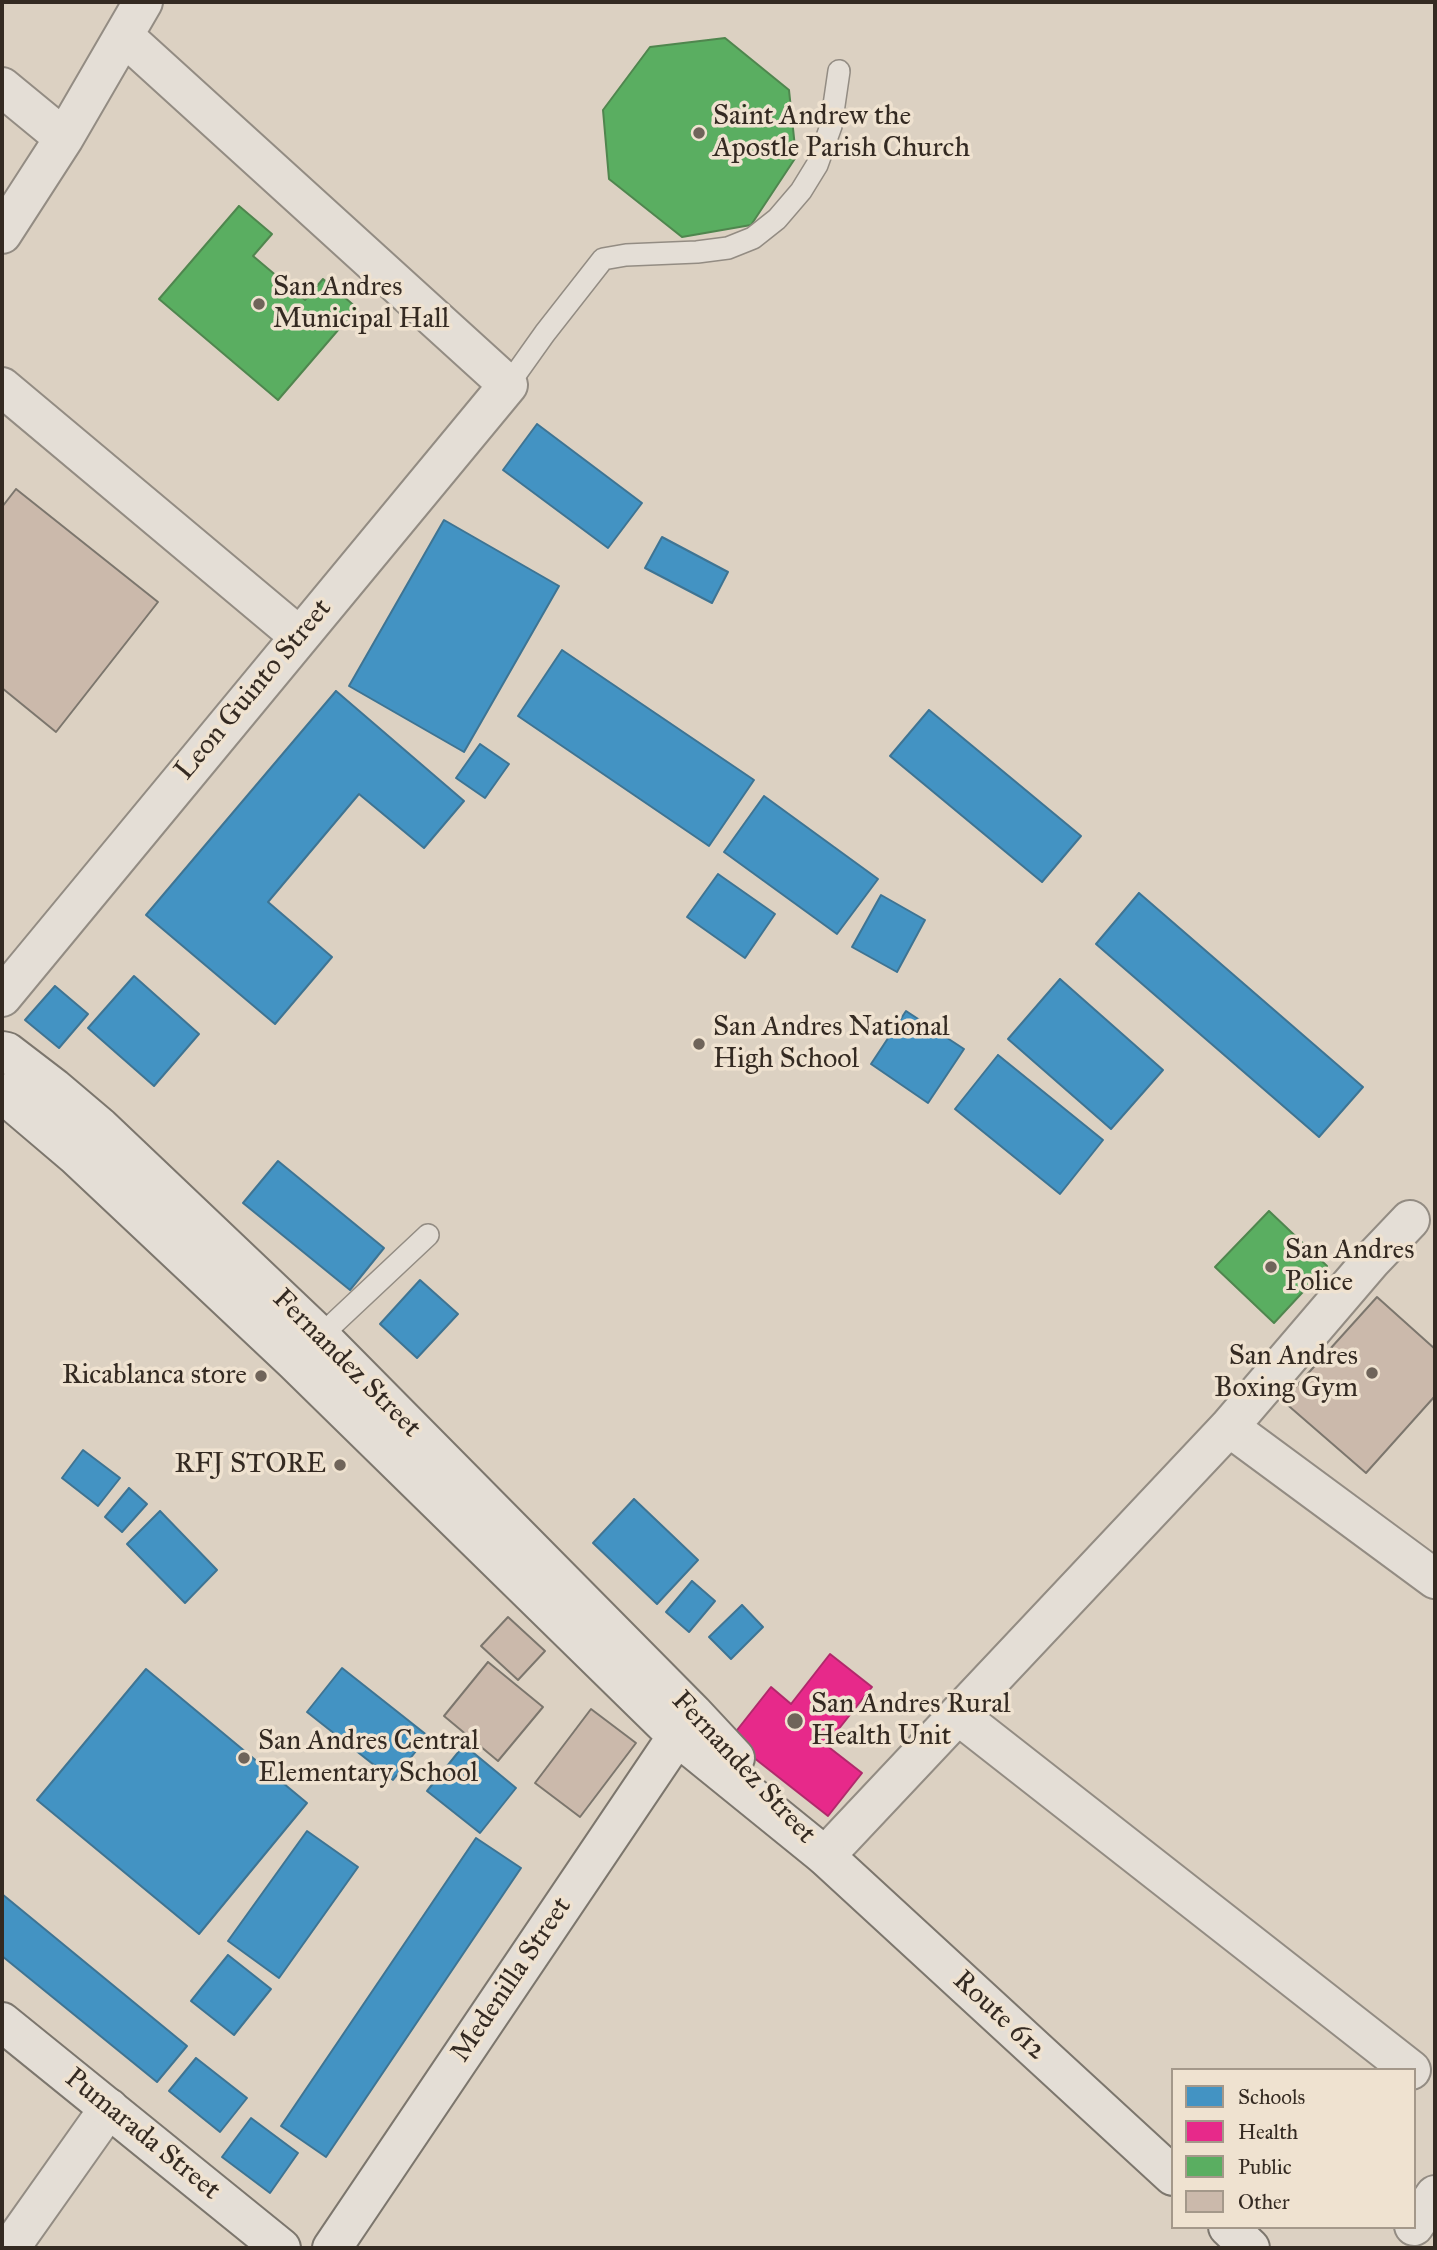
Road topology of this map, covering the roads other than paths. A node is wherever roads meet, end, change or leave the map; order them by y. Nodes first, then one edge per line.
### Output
1 (144, 2) edge
2 (124, 36) junction
3 (839, 71) dead end
4 (2, 87) edge
5 (64, 138) junction
6 (2, 234) edge
7 (508, 385) junction
8 (2, 387) edge
9 (299, 636) junction
10 (2, 997) edge
11 (2, 1051) edge
12 (2, 1093) edge
13 (1410, 1220) dead end
14 (428, 1236) dead end
15 (307, 1349) junction
16 (1229, 1427) junction
17 (1435, 1578) edge
18 (958, 1714) junction
19 (685, 1724) junction
20 (825, 1856) junction
21 (2, 2022) edge
22 (1409, 2068) edge
23 (1416, 2073) edge
24 (1435, 2089) edge
25 (108, 2108) junction
26 (1171, 2174) edge
27 (1435, 2195) edge
28 (1416, 2224) edge
29 (1230, 2229) edge
30 (1413, 2229) edge
31 (10, 2248) edge
32 (281, 2248) edge
33 (332, 2248) edge
34 (1250, 2248) edge
35 (1399, 2248) edge

1 - 2 street
2 - 5 street
2 - 7 street
3 - 7 lane
4 - 5 street
5 - 6 street
7 - 9 street, Leon Guinto Street
8 - 9 street
9 - 10 street, Leon Guinto Street
11 - 15 street, Fernandez Street
12 - 15 street, Fernandez Street
13 - 16 street
14 - 15 lane
15 - 19 street, Fernandez Street
16 - 17 street
16 - 18 street
18 - 20 street
18 - 22 street
19 - 20 street, Fernandez Street
19 - 33 street, Medenilla Street
20 - 26 street, Route 612
21 - 25 street, Pumarada Street
23 - 24 street
25 - 31 street
25 - 32 street, Pumarada Street
27 - 28 street
29 - 34 street
30 - 35 street

